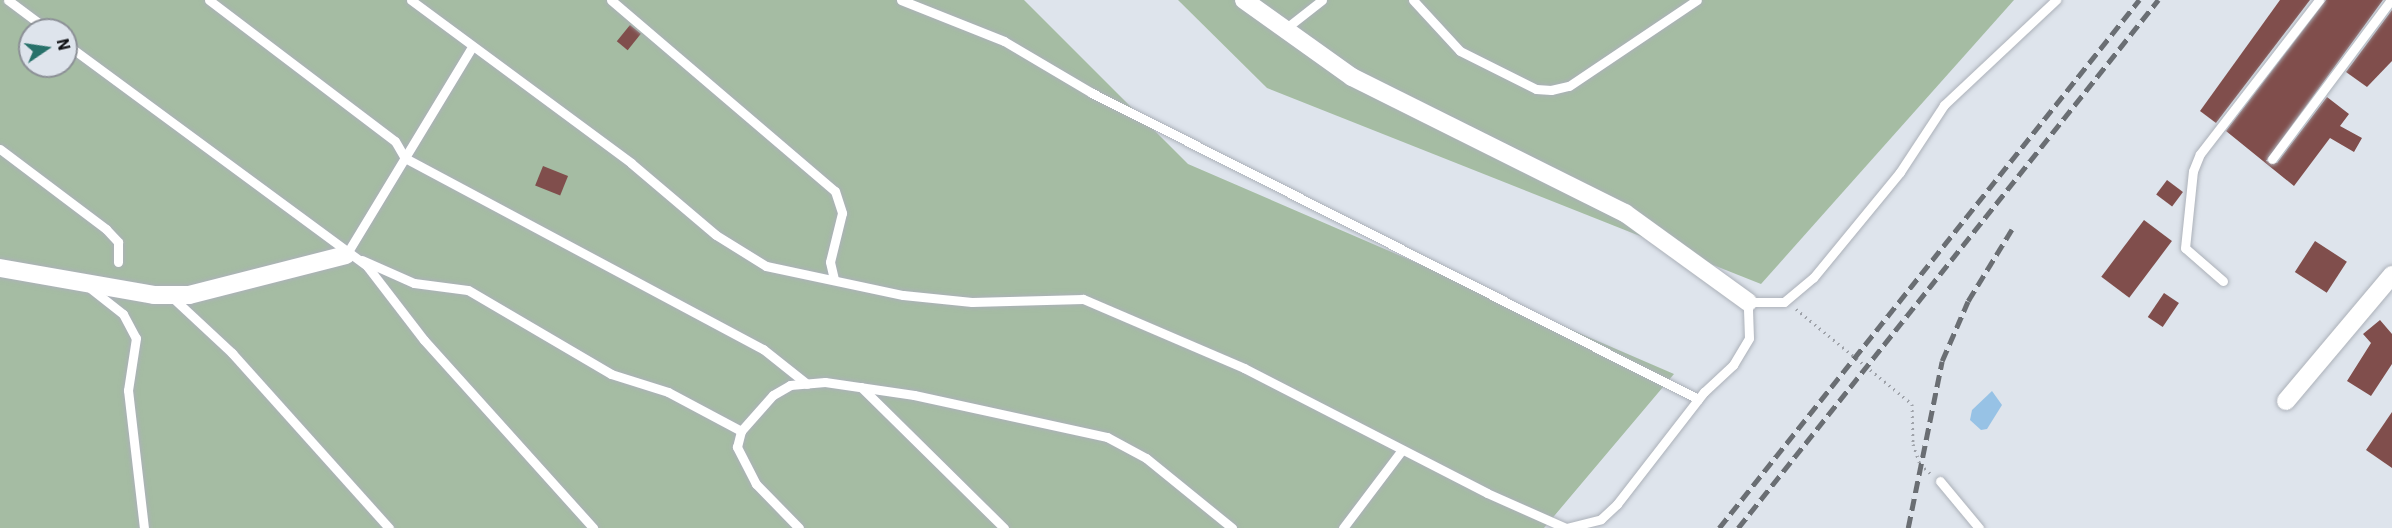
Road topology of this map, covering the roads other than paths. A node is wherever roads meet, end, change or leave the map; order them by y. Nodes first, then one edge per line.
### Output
1 (8, 0) edge
2 (209, 0) edge
3 (411, 0) edge
4 (611, 0) edge
5 (901, 0) edge
6 (1244, 0) edge
7 (1322, 0) edge
8 (1413, 0) edge
9 (1697, 0) edge
10 (2056, 0) edge
11 (2319, 0) edge
12 (2391, 0) edge
13 (32, 18) edge
14 (1285, 29) junction
15 (472, 47) junction
16 (78, 53) edge
17 (0, 149) edge
18 (405, 158) junction
19 (2272, 159) dead end
20 (346, 255) junction
21 (118, 262) dead end
22 (0, 268) edge
23 (2392, 275) edge
24 (834, 280) junction
25 (2223, 281) dead end
26 (86, 284) junction
27 (168, 295) junction
28 (1748, 302) junction
29 (807, 384) junction
30 (861, 387) junction
31 (1698, 399) junction
32 (2286, 401) dead end
33 (741, 431) junction
34 (1402, 450) junction
35 (1940, 482) road end
36 (144, 528) edge
37 (389, 528) edge
38 (593, 528) edge
39 (799, 528) edge
40 (1004, 528) edge
41 (1232, 528) edge
42 (1343, 528) edge
43 (1979, 528) edge

1 - 13 lane
2 - 18 lane
3 - 15 lane
4 - 24 lane
5 - 31 lane
6 - 14 street
7 - 14 lane
8 - 9 lane
10 - 28 lane
11 - 25 lane
12 - 19 lane
14 - 28 street
15 - 18 lane
15 - 24 lane
16 - 20 lane
17 - 21 lane
18 - 20 lane
18 - 29 lane
20 - 27 street
20 - 33 lane
20 - 38 lane
22 - 26 street
23 - 32 street
24 - 34 lane
26 - 27 street
26 - 36 lane
27 - 37 lane
28 - 31 lane
29 - 30 lane
29 - 33 lane
30 - 40 lane
30 - 41 lane
31 - 34 lane
33 - 39 lane
34 - 42 lane
35 - 43 lane

